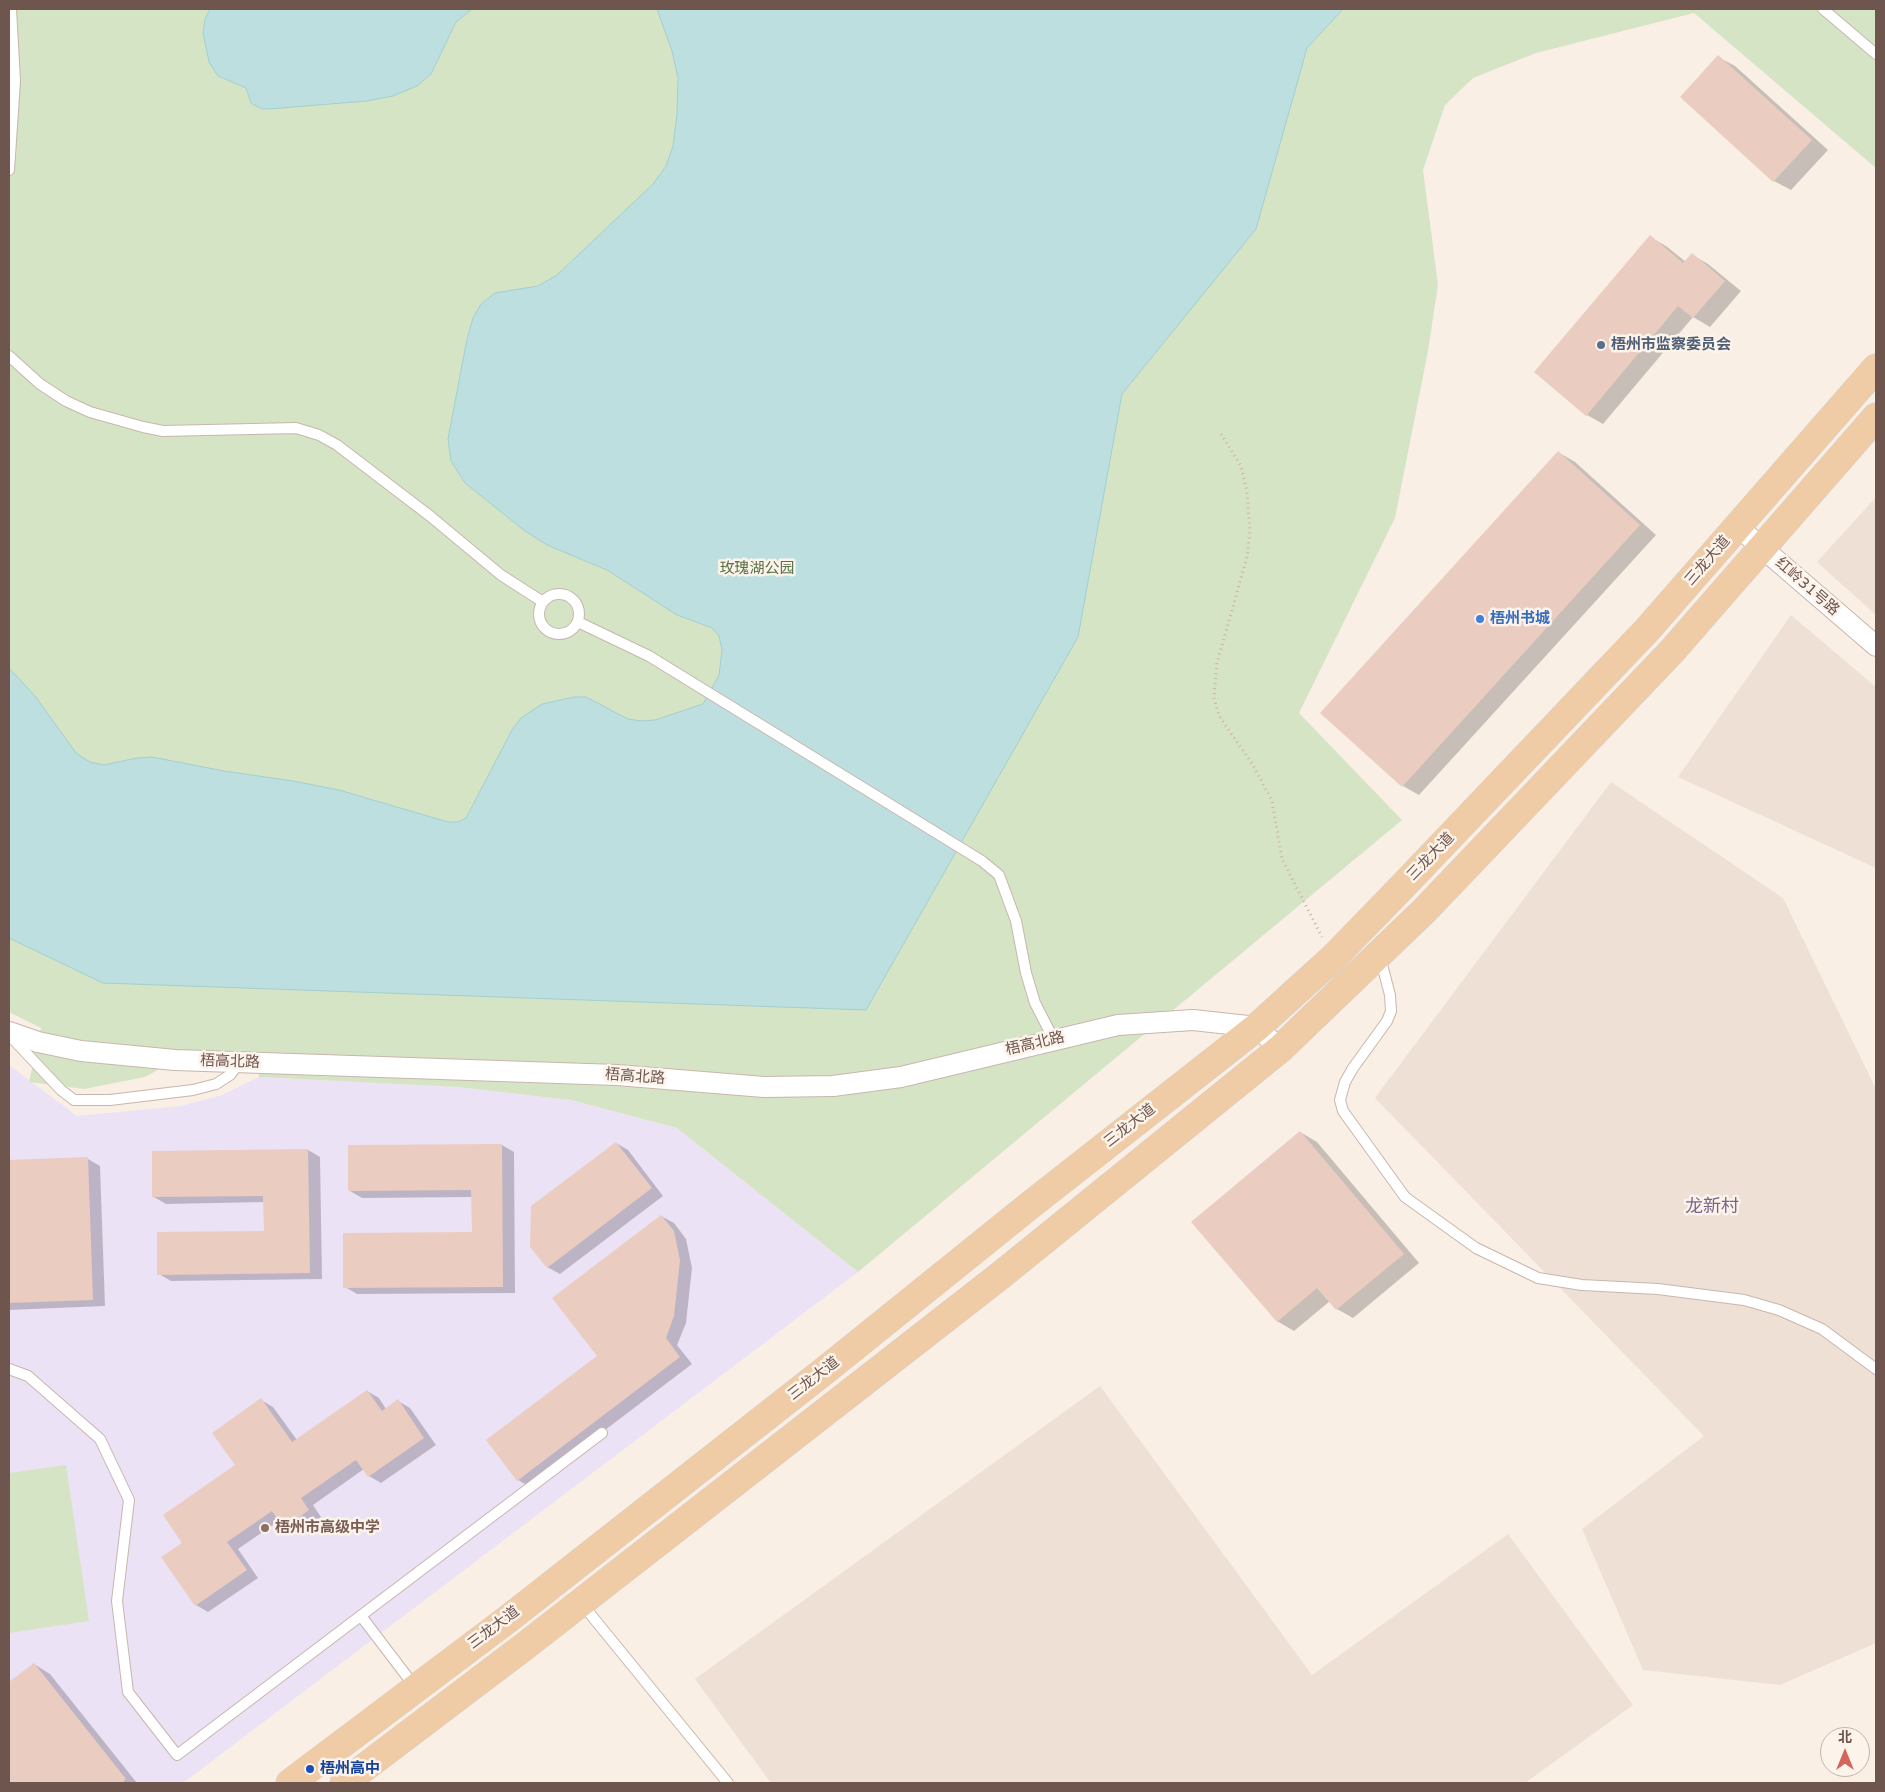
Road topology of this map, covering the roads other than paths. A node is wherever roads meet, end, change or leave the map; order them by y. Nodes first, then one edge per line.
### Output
1 (12, 9) edge
2 (1824, 9) edge
3 (1876, 54) edge
4 (9, 170) edge
5 (9, 356) edge
6 (1876, 368) edge
7 (1876, 417) edge
8 (1738, 527) junction
9 (1762, 548) junction
10 (543, 602) junction
11 (578, 622) junction
12 (1876, 646) edge
13 (1379, 954) junction
14 (1257, 1027) junction
15 (9, 1033) edge
16 (1054, 1040) junction
17 (1280, 1049) junction
18 (240, 1062) junction
19 (9, 1369) edge
20 (1876, 1369) edge
21 (602, 1434) dead end
22 (581, 1602) junction
23 (361, 1616) junction
24 (416, 1688) junction
25 (290, 1783) edge
26 (344, 1783) edge
27 (728, 1783) edge

1 - 4 lane
2 - 3 lane
5 - 10 lane
6 - 8 main road, 三龙大道
7 - 9 main road
8 - 9 street, 红岭31号路
8 - 14 main road, 三龙大道
9 - 12 street, 红岭31号路
9 - 13 main road
10 - 11 lane
10 - 11 lane
11 - 16 lane
13 - 17 main road
13 - 20 lane
14 - 16 street, 梧高北路
14 - 17 street
14 - 24 main road, 三龙大道
15 - 18 street, 梧高北路
15 - 18 lane
16 - 18 street, 梧高北路
17 - 22 main road
19 - 23 lane
21 - 23 lane
22 - 26 main road
22 - 27 lane
23 - 24 lane
24 - 25 main road, 三龙大道

